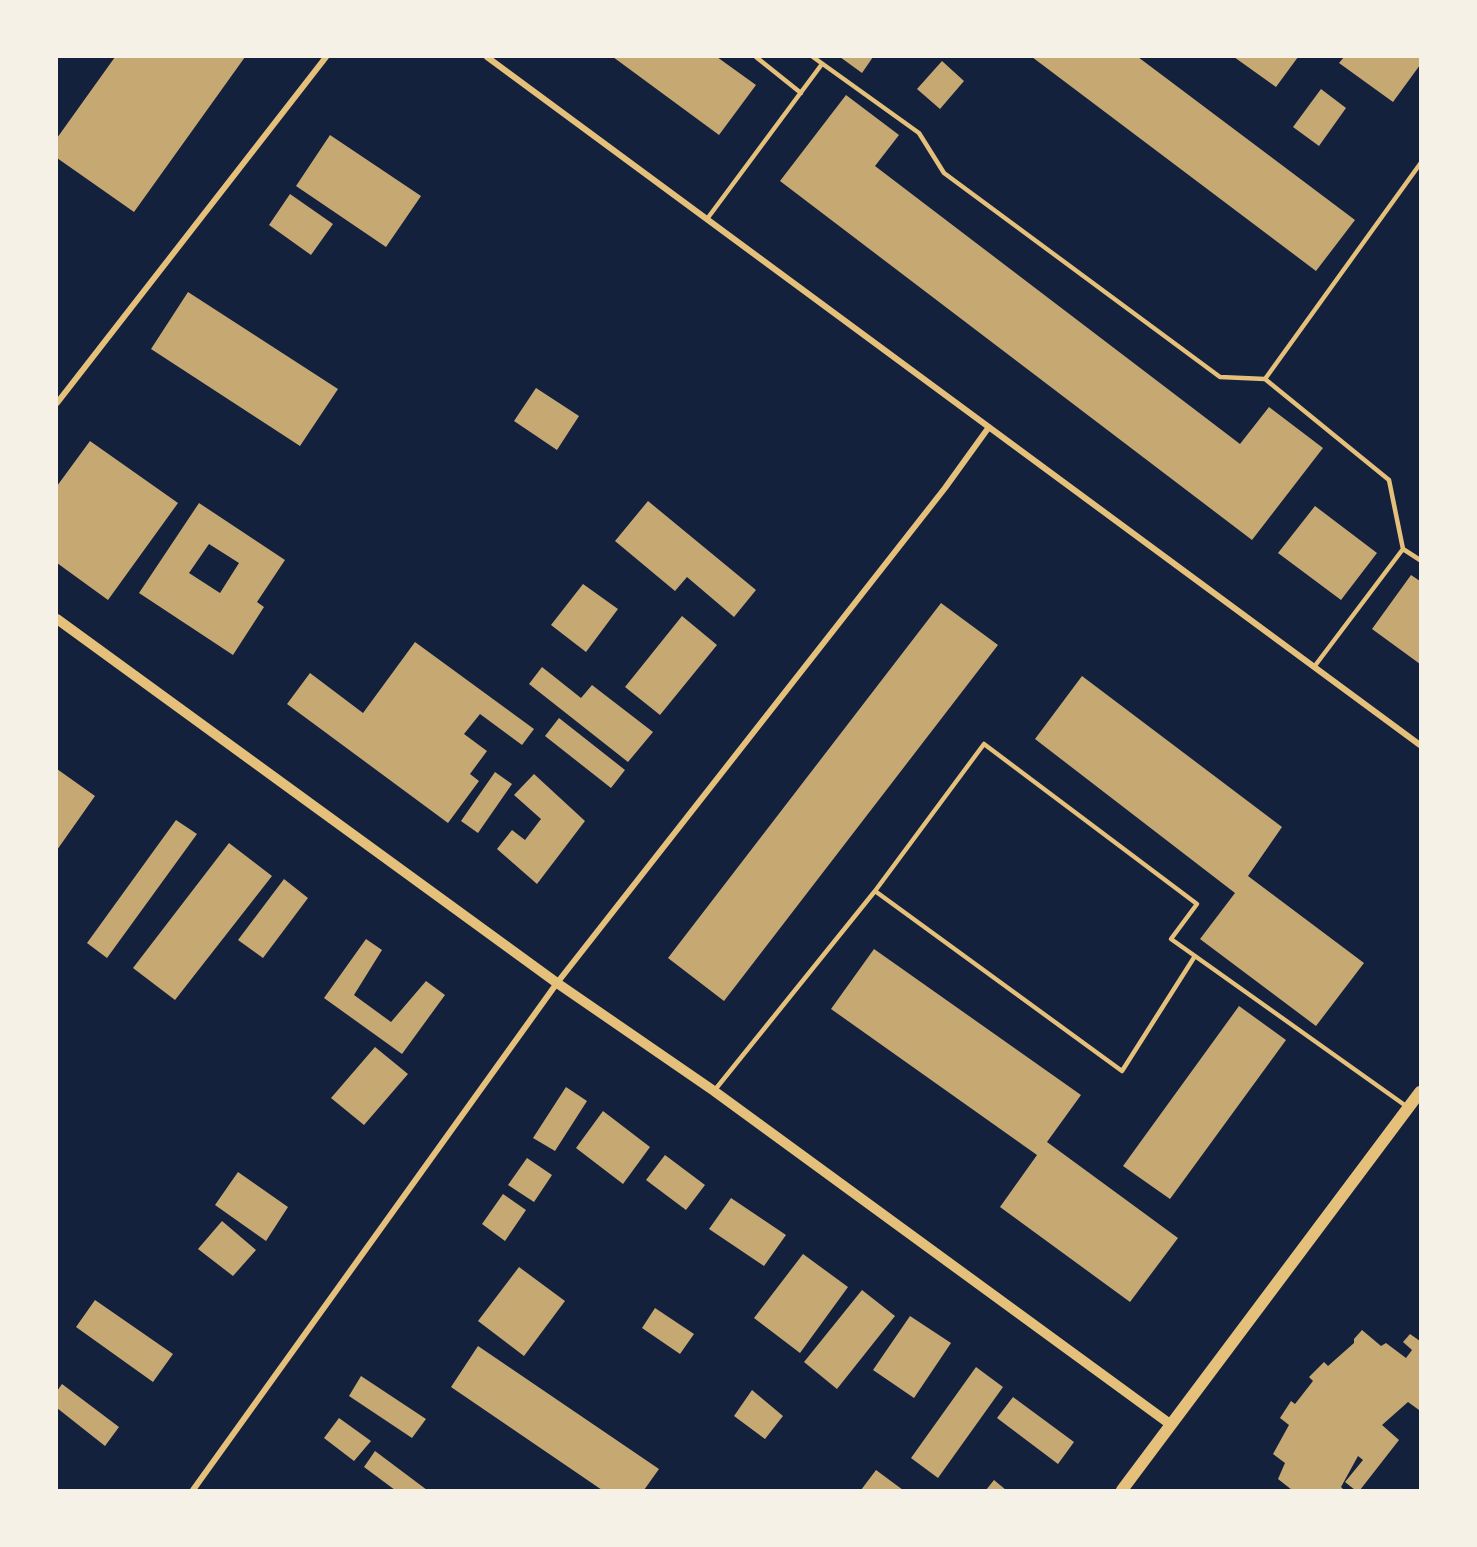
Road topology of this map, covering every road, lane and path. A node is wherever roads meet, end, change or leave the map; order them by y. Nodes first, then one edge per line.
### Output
1 (326, 57) edge
2 (487, 57) edge
3 (756, 57) edge
4 (813, 57) edge
5 (822, 64) junction
6 (801, 93) junction
7 (1420, 165) edge
8 (707, 219) junction
9 (1265, 379) junction
10 (57, 403) edge
11 (989, 427) junction
12 (1403, 549) junction
13 (1420, 560) edge
14 (57, 620) edge
15 (1314, 667) junction
16 (1420, 745) edge
17 (875, 891) junction
18 (1195, 956) junction
19 (557, 983) junction
20 (714, 1090) junction
21 (1420, 1092) edge
22 (1408, 1108) junction
23 (1170, 1424) junction
24 (193, 1490) edge
25 (1122, 1490) edge

1 - 10 street
2 - 8 street
3 - 6 lane
4 - 5 lane
5 - 6 lane
5 - 9 lane
6 - 8 lane
7 - 9 lane
8 - 11 street
9 - 12 lane
11 - 15 street
11 - 19 street
12 - 13 lane
12 - 15 lane
14 - 19 street
15 - 16 street
17 - 18 lane
17 - 18 lane
17 - 20 lane
18 - 22 lane
19 - 20 street
19 - 24 street
20 - 23 street
21 - 22 main road
22 - 23 main road
23 - 25 main road

